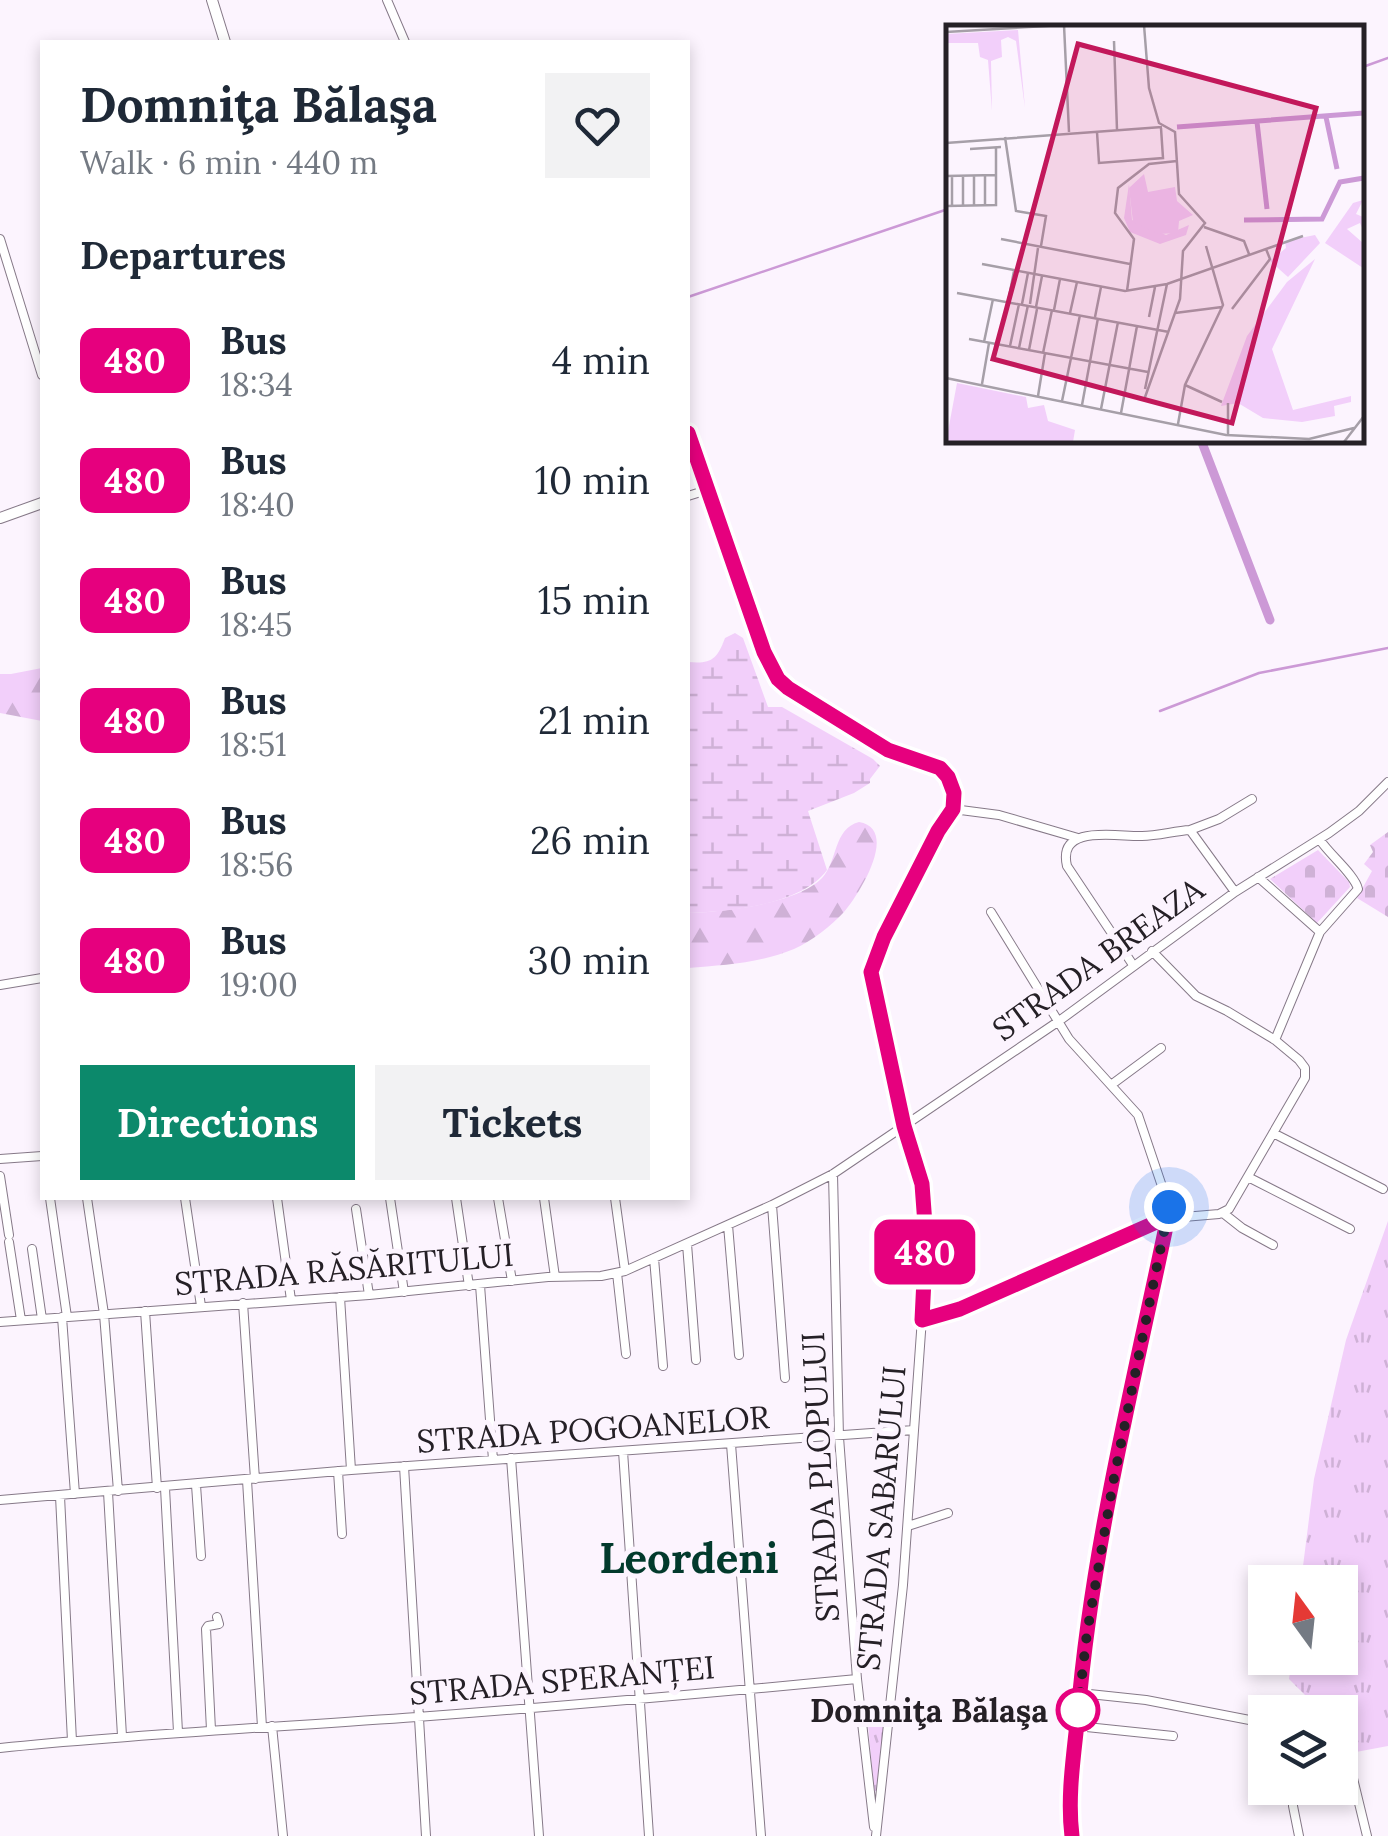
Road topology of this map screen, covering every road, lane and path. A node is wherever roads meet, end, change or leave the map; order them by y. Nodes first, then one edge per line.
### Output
1 (212, 0) edge
2 (387, 0) edge
3 (224, 40) edge
4 (405, 40) edge
5 (0, 238) edge
6 (40, 368) edge
7 (690, 439) edge
8 (707, 490) junction
9 (690, 495) edge
10 (40, 504) edge
11 (0, 518) edge
12 (1388, 782) edge
13 (1252, 799) dead end
14 (953, 809) junction
15 (1190, 830) junction
16 (1078, 838) junction
17 (1320, 840) junction
18 (1258, 876) junction
19 (1235, 892) junction
20 (991, 912) dead end
21 (1320, 932) junction
22 (1152, 951) junction
23 (1133, 964) junction
24 (40, 978) edge
25 (0, 985) edge
26 (1059, 1020) junction
27 (1275, 1040) junction
28 (1161, 1048) dead end
29 (1112, 1085) junction
30 (904, 1126) junction
31 (1273, 1133) junction
32 (40, 1156) edge
33 (0, 1160) edge
34 (834, 1174) junction
35 (0, 1176) edge
36 (1248, 1176) junction
37 (1384, 1189) dead end
38 (50, 1200) edge
39 (87, 1200) edge
40 (186, 1200) edge
41 (277, 1200) edge
42 (390, 1200) edge
43 (456, 1200) edge
44 (498, 1200) edge
45 (544, 1200) edge
46 (616, 1200) edge
47 (772, 1206) junction
48 (356, 1209) dead end
49 (1222, 1213) junction
50 (1168, 1217) junction
51 (728, 1225) junction
52 (1350, 1229) dead end
53 (687, 1244) junction
54 (1273, 1244) dead end
55 (32, 1249) dead end
56 (654, 1258) junction
57 (621, 1272) junction
58 (555, 1277) junction
59 (512, 1281) junction
60 (480, 1284) junction
61 (469, 1286) junction
62 (404, 1292) junction
63 (368, 1295) junction
64 (340, 1296) junction
65 (291, 1300) junction
66 (243, 1304) junction
67 (201, 1306) junction
68 (145, 1310) junction
69 (104, 1314) junction
70 (64, 1317) junction
71 (42, 1318) junction
72 (21, 1320) junction
73 (922, 1320) junction
74 (0, 1322) edge
75 (626, 1354) dead end
76 (739, 1355) dead end
77 (696, 1360) dead end
78 (663, 1366) dead end
79 (785, 1378) dead end
80 (914, 1430) junction
81 (839, 1436) junction
82 (731, 1444) junction
83 (623, 1451) junction
84 (511, 1458) junction
85 (493, 1460) junction
86 (404, 1466) junction
87 (350, 1470) junction
88 (338, 1471) junction
89 (251, 1480) junction
90 (196, 1485) junction
91 (161, 1488) junction
92 (113, 1492) junction
93 (76, 1494) junction
94 (60, 1496) junction
95 (0, 1500) edge
96 (948, 1513) dead end
97 (908, 1526) junction
98 (342, 1534) dead end
99 (201, 1556) dead end
100 (206, 1627) dead end
101 (857, 1680) junction
102 (750, 1689) junction
103 (1080, 1693) junction
104 (640, 1700) junction
105 (530, 1708) junction
106 (418, 1717) junction
107 (1248, 1720) edge
108 (272, 1726) junction
109 (1077, 1726) junction
110 (262, 1727) junction
111 (211, 1730) junction
112 (178, 1732) junction
113 (122, 1736) junction
114 (1173, 1736) dead end
115 (72, 1741) junction
116 (0, 1748) edge
117 (869, 1796) junction
118 (881, 1797) junction
119 (1358, 1797) edge
120 (1292, 1805) edge
121 (283, 1836) edge
122 (426, 1836) edge
123 (540, 1836) edge
124 (650, 1836) edge
125 (761, 1836) edge
126 (876, 1836) edge
127 (1072, 1836) edge
128 (1299, 1836) edge
129 (1368, 1836) edge

1 - 3 street
2 - 4 street
5 - 6 street
7 - 8 street
8 - 9 street
8 - 14 street
10 - 11 street
12 - 17 street, STRADA BREAZA
13 - 15 street
14 - 16 street
14 - 30 street, STRADA SABARULUI
15 - 16 street
15 - 19 street
16 - 23 street
17 - 18 street, STRADA BREAZA
17 - 21 street
18 - 19 street, STRADA BREAZA
18 - 21 street
19 - 22 street, STRADA BREAZA
20 - 26 street
21 - 27 street
22 - 23 street, STRADA BREAZA
22 - 27 street
23 - 26 street, STRADA BREAZA
24 - 25 street
26 - 29 street
26 - 30 street, STRADA BREAZA
27 - 31 street
28 - 29 street
29 - 50 street
30 - 34 street, STRADA BREAZA
30 - 73 street, STRADA SABARULUI
31 - 36 street
31 - 37 street
32 - 33 street
34 - 47 street, STRADA RĂSĂRITULUI
34 - 81 street, STRADA PLOPULUI
35 - 72 street
36 - 49 street
36 - 52 street
38 - 70 street
39 - 69 street
40 - 67 street
41 - 65 street
42 - 62 street
43 - 61 street
44 - 59 street
45 - 58 street
46 - 57 street
47 - 51 street, STRADA RĂSĂRITULUI
47 - 79 street
48 - 63 street
49 - 50 street
49 - 54 street
50 - 73 street
50 - 103 street
51 - 53 street, STRADA RĂSĂRITULUI
51 - 76 street
53 - 56 street, STRADA RĂSĂRITULUI
53 - 77 street
55 - 71 street
56 - 57 street, STRADA RĂSĂRITULUI
56 - 78 street
57 - 58 street, STRADA RĂSĂRITULUI
57 - 75 street
58 - 59 street, STRADA RĂSĂRITULUI
59 - 60 street, STRADA RĂSĂRITULUI
60 - 61 street, STRADA RĂSĂRITULUI
60 - 85 street
61 - 62 street, STRADA RĂSĂRITULUI
62 - 63 street, STRADA RĂSĂRITULUI
63 - 64 street, STRADA RĂSĂRITULUI
64 - 65 street, STRADA RĂSĂRITULUI
64 - 87 street
65 - 66 street, STRADA RĂSĂRITULUI
66 - 67 street, STRADA RĂSĂRITULUI
66 - 89 street
67 - 68 street, STRADA RĂSĂRITULUI
68 - 69 street, STRADA RĂSĂRITULUI
68 - 91 street
69 - 70 street, STRADA RĂSĂRITULUI
69 - 92 street
70 - 71 street, STRADA RĂSĂRITULUI
70 - 93 street
71 - 72 street, STRADA RĂSĂRITULUI
72 - 74 street, STRADA RĂSĂRITULUI
73 - 80 street, STRADA SABARULUI
80 - 81 street, STRADA POGOANELOR
80 - 97 street, STRADA SABARULUI
81 - 82 street, STRADA POGOANELOR
81 - 101 street, STRADA PLOPULUI
82 - 83 street, STRADA POGOANELOR
82 - 102 street
83 - 84 street, STRADA POGOANELOR
83 - 104 street
84 - 85 street, STRADA POGOANELOR
84 - 105 street
85 - 86 street, STRADA POGOANELOR
86 - 87 street
86 - 106 street, STRADA POGOANELOR
87 - 88 street
88 - 89 street
88 - 98 street
89 - 90 street
89 - 110 street
90 - 91 street
90 - 99 street
91 - 92 street
91 - 112 street
92 - 93 street
92 - 113 street
93 - 94 street
94 - 95 street
94 - 115 street
96 - 97 street
97 - 118 street, STRADA SABARULUI
100 - 111 street
101 - 102 street, STRADA SPERANȚEI
101 - 117 street, STRADA PLOPULUI
102 - 104 street, STRADA SPERANȚEI
102 - 125 street
103 - 107 street
103 - 109 street
104 - 105 street, STRADA SPERANȚEI
104 - 124 street
105 - 106 street, STRADA SPERANȚEI
105 - 123 street
106 - 108 street, STRADA SPERANȚEI
106 - 122 street, STRADA POGOANELOR
108 - 110 street, STRADA SPERANȚEI
108 - 121 street
109 - 114 street
109 - 127 street
110 - 111 street, STRADA SPERANȚEI
111 - 112 street, STRADA SPERANȚEI
112 - 113 street, STRADA SPERANȚEI
113 - 115 street, STRADA SPERANȚEI
115 - 116 street, STRADA SPERANȚEI
117 - 118 street
117 - 126 street, STRADA PLOPULUI
118 - 126 street, STRADA SABARULUI
119 - 129 street
120 - 128 street

